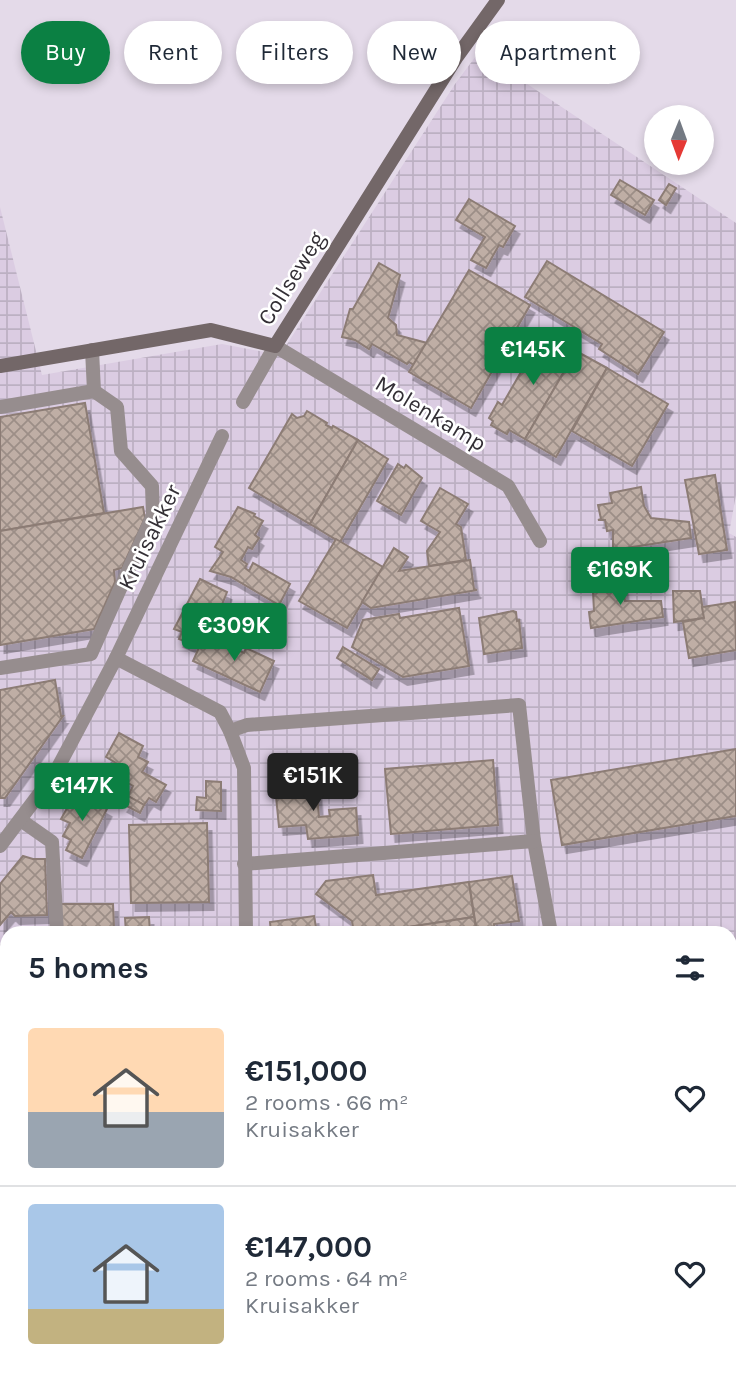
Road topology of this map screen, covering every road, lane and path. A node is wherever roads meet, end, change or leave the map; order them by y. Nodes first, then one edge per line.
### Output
1 (498, 0) edge
2 (275, 346) junction
3 (92, 351) junction
4 (0, 366) edge
5 (94, 391) junction
6 (243, 402) dead end
7 (0, 407) edge
8 (222, 436) dead end
9 (540, 541) dead end
10 (117, 657) junction
11 (0, 668) edge
12 (230, 732) junction
13 (22, 821) junction
14 (5, 830) edge
15 (534, 841) junction
16 (0, 846) edge
17 (244, 864) junction
18 (57, 926) edge
19 (246, 926) edge
20 (550, 926) edge

1 - 2 street, Collseweg
2 - 3 street, Collseweg
2 - 6 street
2 - 9 street, Molenkamp
3 - 4 street, Collseweg
3 - 5 street
5 - 7 street
5 - 11 street
8 - 10 street, Kruisakker
10 - 12 street
10 - 13 street, Kruisakker
12 - 15 street
12 - 17 street
13 - 14 street, Kruisakker
13 - 18 street
14 - 16 street, Kruisakker
15 - 17 street
15 - 20 street
17 - 19 street

